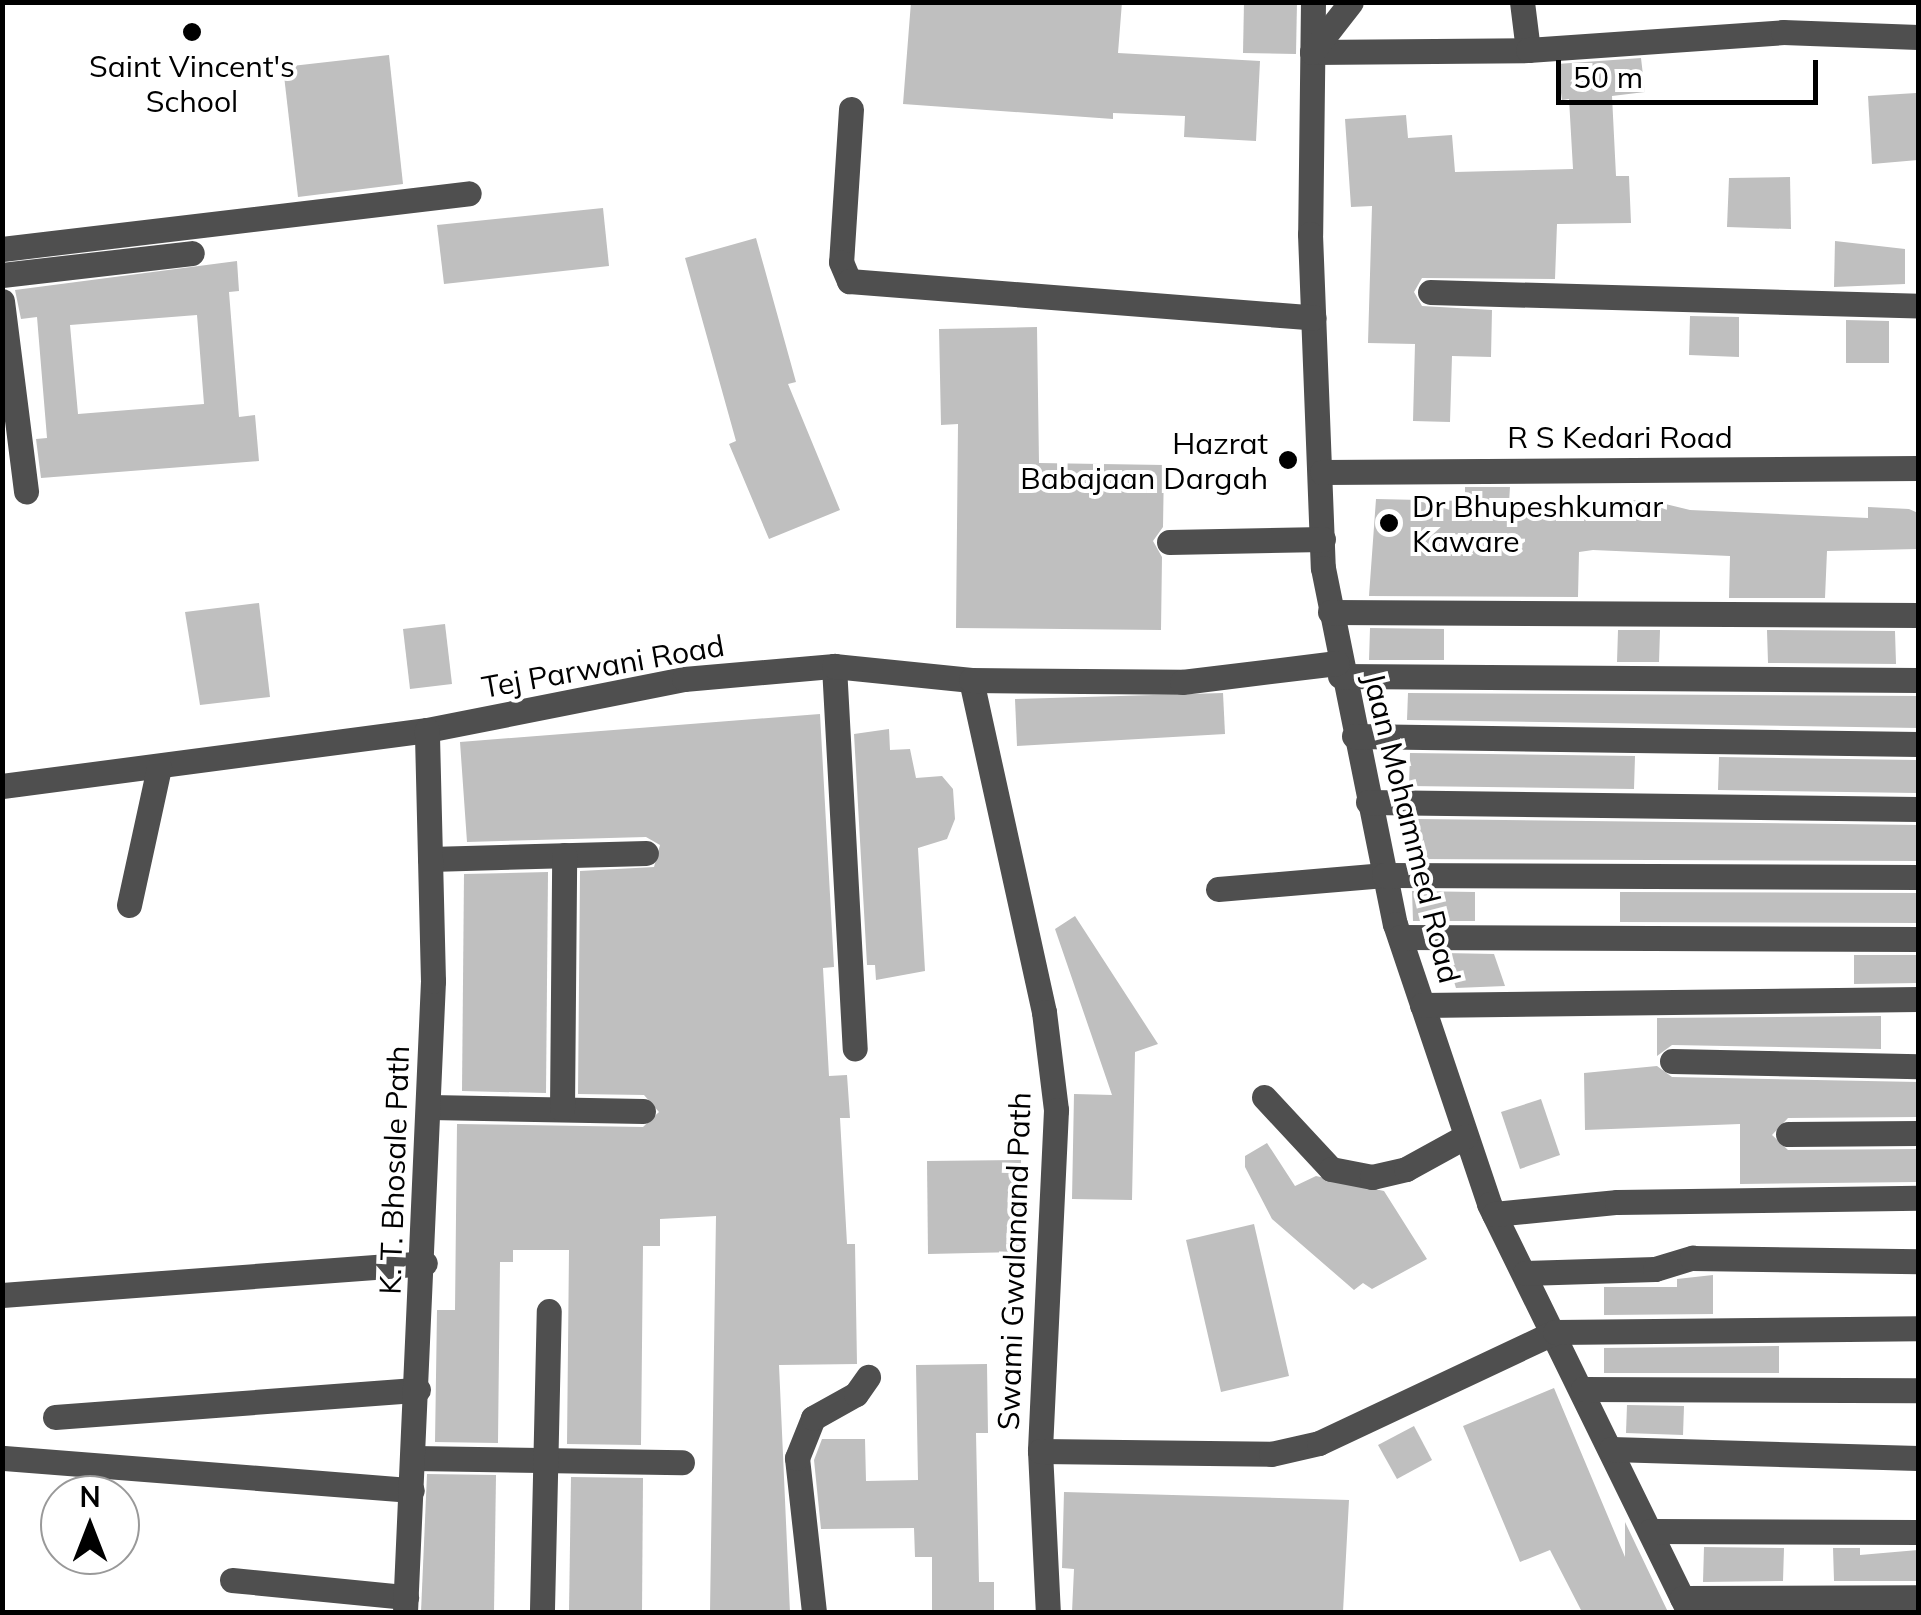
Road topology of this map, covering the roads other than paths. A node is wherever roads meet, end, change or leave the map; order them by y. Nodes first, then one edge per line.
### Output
1 (1313, 2) edge
2 (1351, 2) edge
3 (1522, 2) edge
4 (1918, 36) edge
5 (1528, 50) junction
6 (1312, 52) junction
7 (851, 110) dead end
8 (469, 193) dead end
9 (2, 249) edge
10 (192, 254) dead end
11 (2, 274) edge
12 (1430, 292) dead end
13 (2, 301) edge
14 (1918, 306) edge
15 (1314, 318) junction
16 (1918, 468) edge
17 (1322, 472) junction
18 (26, 491) dead end
19 (1322, 539) junction
20 (1169, 542) dead end
21 (1330, 612) junction
22 (1918, 615) edge
23 (834, 666) junction
24 (1339, 670) junction
25 (970, 680) junction
26 (1918, 680) edge
27 (428, 730) junction
28 (1354, 736) junction
29 (1918, 744) edge
30 (159, 766) junction
31 (2, 786) edge
32 (1368, 802) junction
33 (1918, 809) edge
34 (646, 853) dead end
35 (564, 855) junction
36 (430, 859) junction
37 (1384, 875) junction
38 (1918, 877) edge
39 (1218, 888) dead end
40 (130, 906) dead end
41 (1400, 937) junction
42 (1918, 939) edge
43 (1918, 1000) edge
44 (1422, 1006) junction
45 (855, 1048) dead end
46 (1672, 1061) dead end
47 (1918, 1066) edge
48 (1264, 1098) dead end
49 (430, 1107) junction
50 (562, 1109) junction
51 (643, 1111) dead end
52 (1918, 1133) edge
53 (1788, 1134) dead end
54 (1466, 1136) junction
55 (1918, 1198) edge
56 (1494, 1214) junction
57 (1918, 1262) edge
58 (425, 1264) junction
59 (1524, 1273) junction
60 (2, 1295) edge
61 (550, 1312) dead end
62 (1918, 1328) edge
63 (1556, 1332) junction
64 (868, 1378) dead end
65 (1582, 1389) junction
66 (418, 1390) junction
67 (1918, 1390) edge
68 (55, 1417) dead end
69 (1611, 1448) junction
70 (1040, 1452) junction
71 (4, 1458) edge
72 (414, 1458) junction
73 (1918, 1458) edge
74 (546, 1462) junction
75 (682, 1462) dead end
76 (412, 1490) junction
77 (1650, 1531) junction
78 (1918, 1532) edge
79 (232, 1580) dead end
80 (1918, 1596) edge
81 (406, 1605) edge
82 (1686, 1605) edge
83 (542, 1609) dead end
84 (814, 1612) edge
85 (1048, 1612) edge

1 - 6 street, Jaan Mohammed Road
2 - 6 street
3 - 5 street
4 - 5 street
5 - 6 street
6 - 15 street, Jaan Mohammed Road
7 - 15 street
8 - 9 street
10 - 11 street
12 - 14 street
13 - 18 street
15 - 17 street, Jaan Mohammed Road
16 - 17 street, R S Kedari Road
17 - 19 street, Jaan Mohammed Road
19 - 20 street
19 - 21 street, Jaan Mohammed Road
21 - 22 street
21 - 24 street, Jaan Mohammed Road
23 - 25 street, Tej Parwani Road
23 - 27 street, Tej Parwani Road
23 - 45 street
24 - 25 street, Tej Parwani Road
24 - 26 street, Tej Parwani Road
24 - 28 street, Jaan Mohammed Road
25 - 70 street, Swami Gwalanand Path
27 - 30 street, Tej Parwani Road
27 - 36 street, K. T. Bhosale Path
28 - 29 street
28 - 32 street, Jaan Mohammed Road
30 - 31 street, Tej Parwani Road
30 - 40 street
32 - 33 street
32 - 37 street, Jaan Mohammed Road
34 - 35 street
35 - 36 street
35 - 50 street
36 - 49 street, K. T. Bhosale Path
37 - 38 street
37 - 39 street
37 - 41 street, Jaan Mohammed Road
41 - 42 street
41 - 44 street, Jaan Mohammed Road
43 - 44 street
44 - 54 street, Jaan Mohammed Road
46 - 47 street
48 - 54 street
49 - 50 street
49 - 58 street, K. T. Bhosale Path
50 - 51 street
52 - 53 street
54 - 56 street, Jaan Mohammed Road
55 - 56 street
56 - 59 street, Jaan Mohammed Road
57 - 59 street
58 - 60 street
58 - 66 street, K. T. Bhosale Path
59 - 63 street, Jaan Mohammed Road
61 - 74 street
62 - 63 street
63 - 65 street, Jaan Mohammed Road
63 - 70 street
64 - 84 street
65 - 67 street
65 - 69 street, Jaan Mohammed Road
66 - 68 street
66 - 72 street, K. T. Bhosale Path
69 - 73 street
69 - 77 street, Jaan Mohammed Road
70 - 85 street, Swami Gwalanand Path
71 - 76 street
72 - 74 street
72 - 76 street, K. T. Bhosale Path
74 - 75 street
74 - 83 street
76 - 81 street, K. T. Bhosale Path
77 - 78 street
77 - 82 street, Jaan Mohammed Road
79 - 81 street
80 - 82 street

